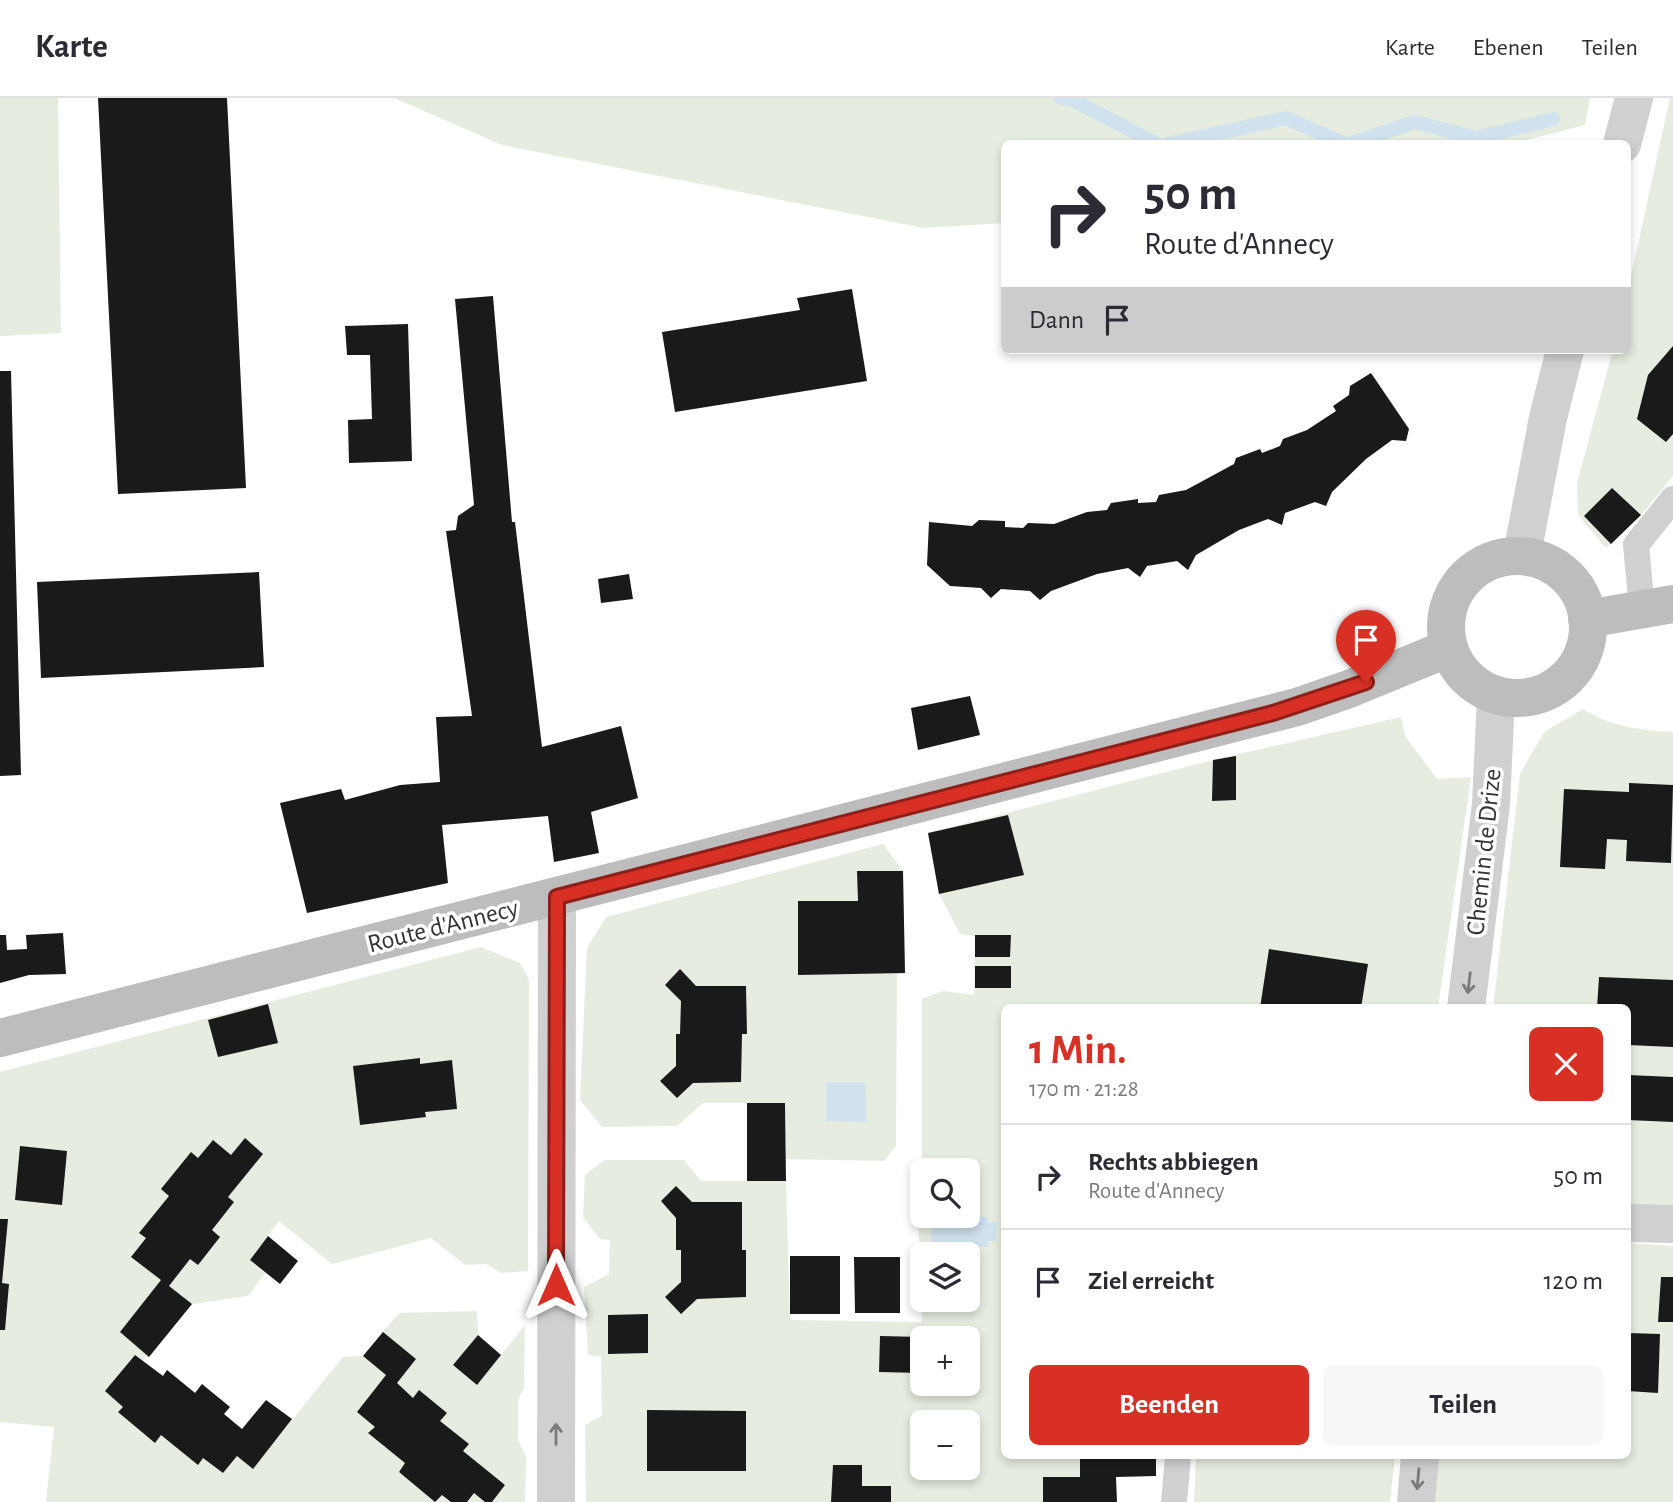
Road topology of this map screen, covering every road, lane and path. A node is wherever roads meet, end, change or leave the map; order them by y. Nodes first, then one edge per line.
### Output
1 (1634, 98) edge
2 (1623, 140) edge
3 (1564, 354) edge
4 (1673, 499) edge
5 (1522, 554) junction
6 (1658, 606) edge
7 (1587, 619) junction
8 (1449, 648) junction
9 (1496, 696) junction
10 (557, 897) junction
11 (1466, 1004) edge
12 (0, 1038) edge
13 (1631, 1223) edge
14 (1673, 1224) edge
15 (1178, 1459) edge
16 (1420, 1459) edge
17 (556, 1502) edge
18 (1174, 1502) edge
19 (1416, 1502) edge

1 - 2 street
3 - 5 street
4 - 6 lane
5 - 7 main road
5 - 8 main road
6 - 7 main road
7 - 9 main road
8 - 9 main road
8 - 10 main road, Route d'Annecy
9 -> 11 street, Chemin de Drize
10 - 12 main road, Route d'Annecy
17 -> 10 street
13 - 14 street
15 - 18 lane
16 -> 19 street

